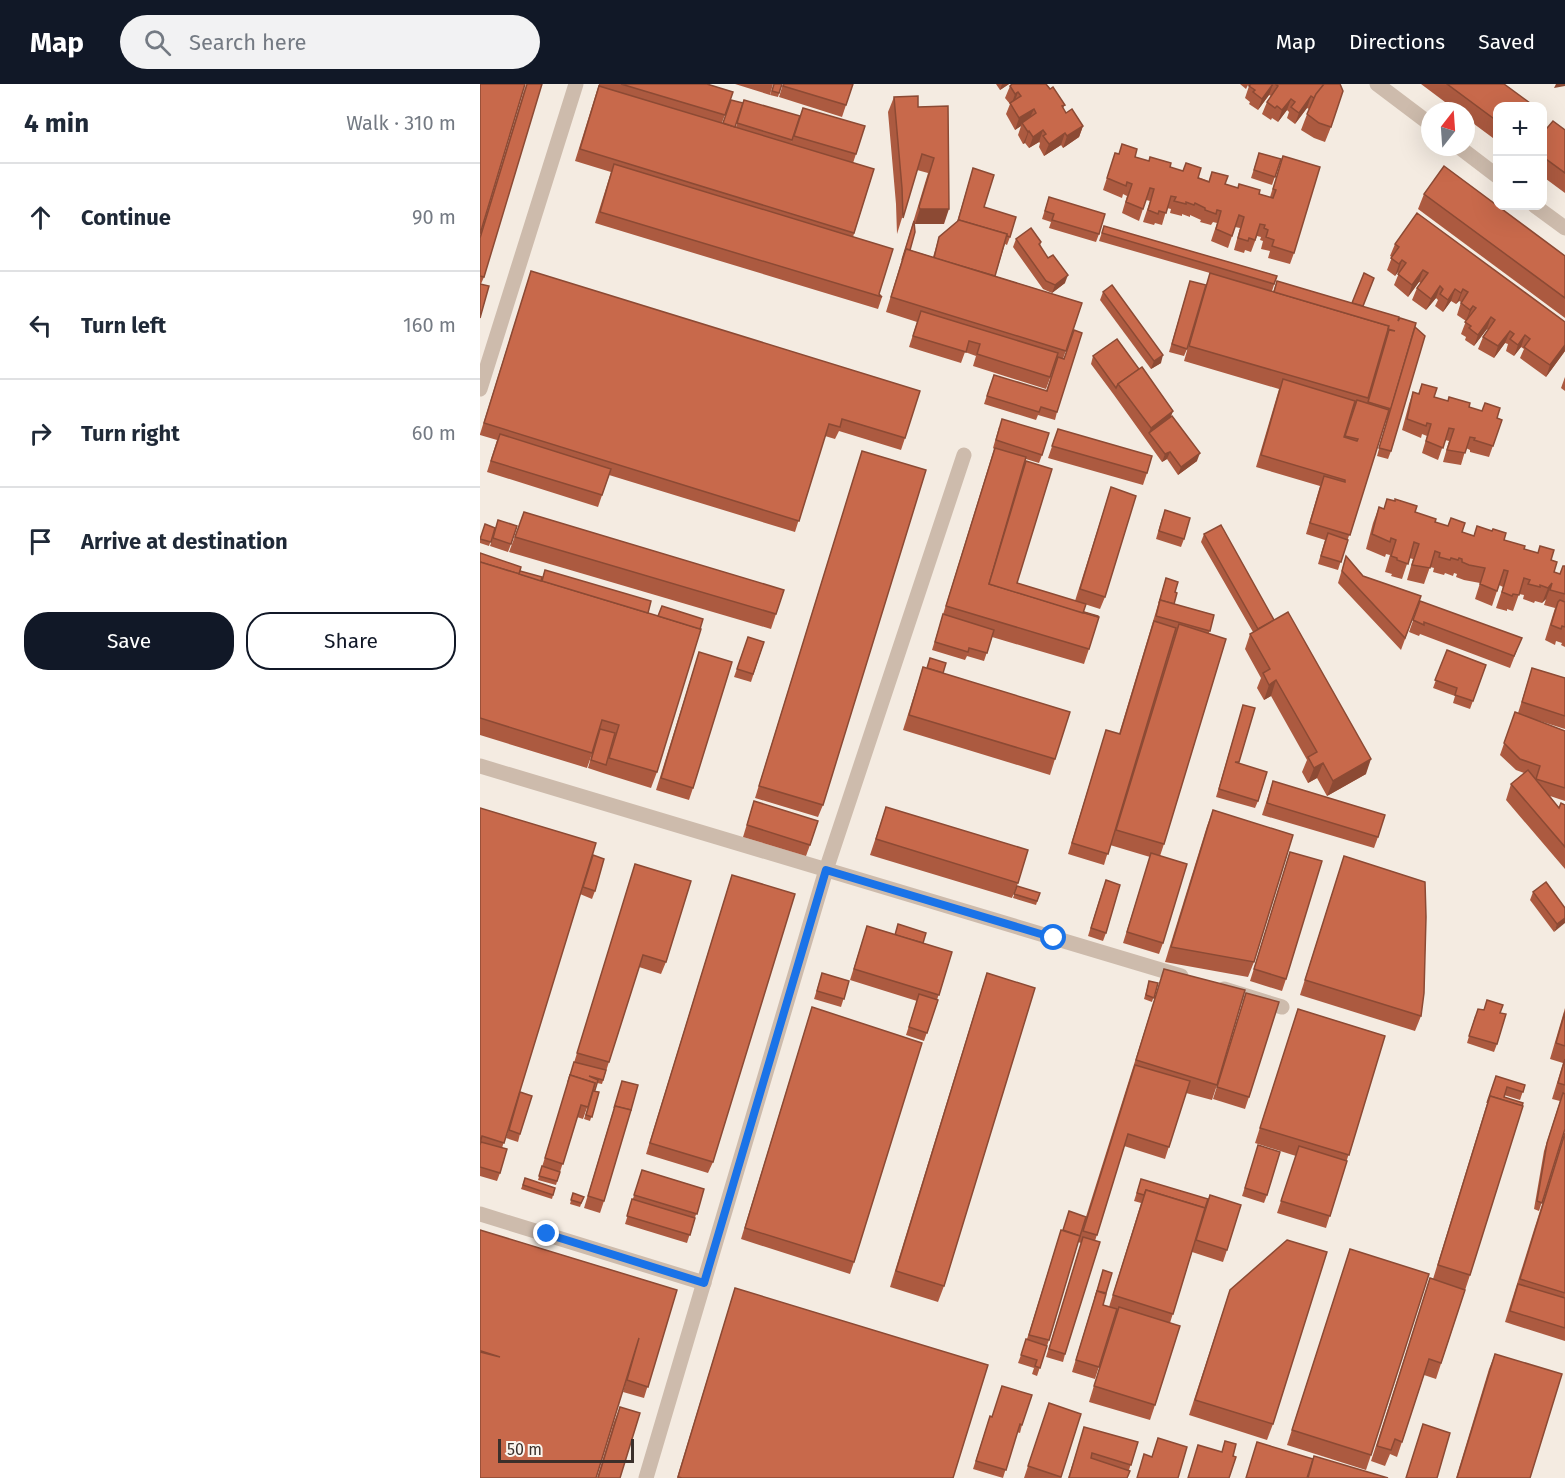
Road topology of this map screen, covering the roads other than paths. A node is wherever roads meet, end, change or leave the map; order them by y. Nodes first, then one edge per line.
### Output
1 (576, 84) edge
2 (1377, 84) edge
3 (1421, 117) edge
4 (1471, 156) edge
5 (1493, 173) edge
6 (1540, 210) edge
7 (1565, 228) edge
8 (480, 389) edge
9 (964, 455) dead end
10 (480, 766) edge
11 (826, 870) junction
12 (1191, 979) edge
13 (1213, 986) edge
14 (1282, 1007) dead end
15 (480, 1214) edge
16 (704, 1283) junction
17 (646, 1478) edge

1 - 8 street
2 - 3 street
4 - 5 street
6 - 7 street
9 - 11 street
10 - 11 street
11 - 12 street
11 - 16 street
13 - 14 street
15 - 16 street
16 - 17 street

